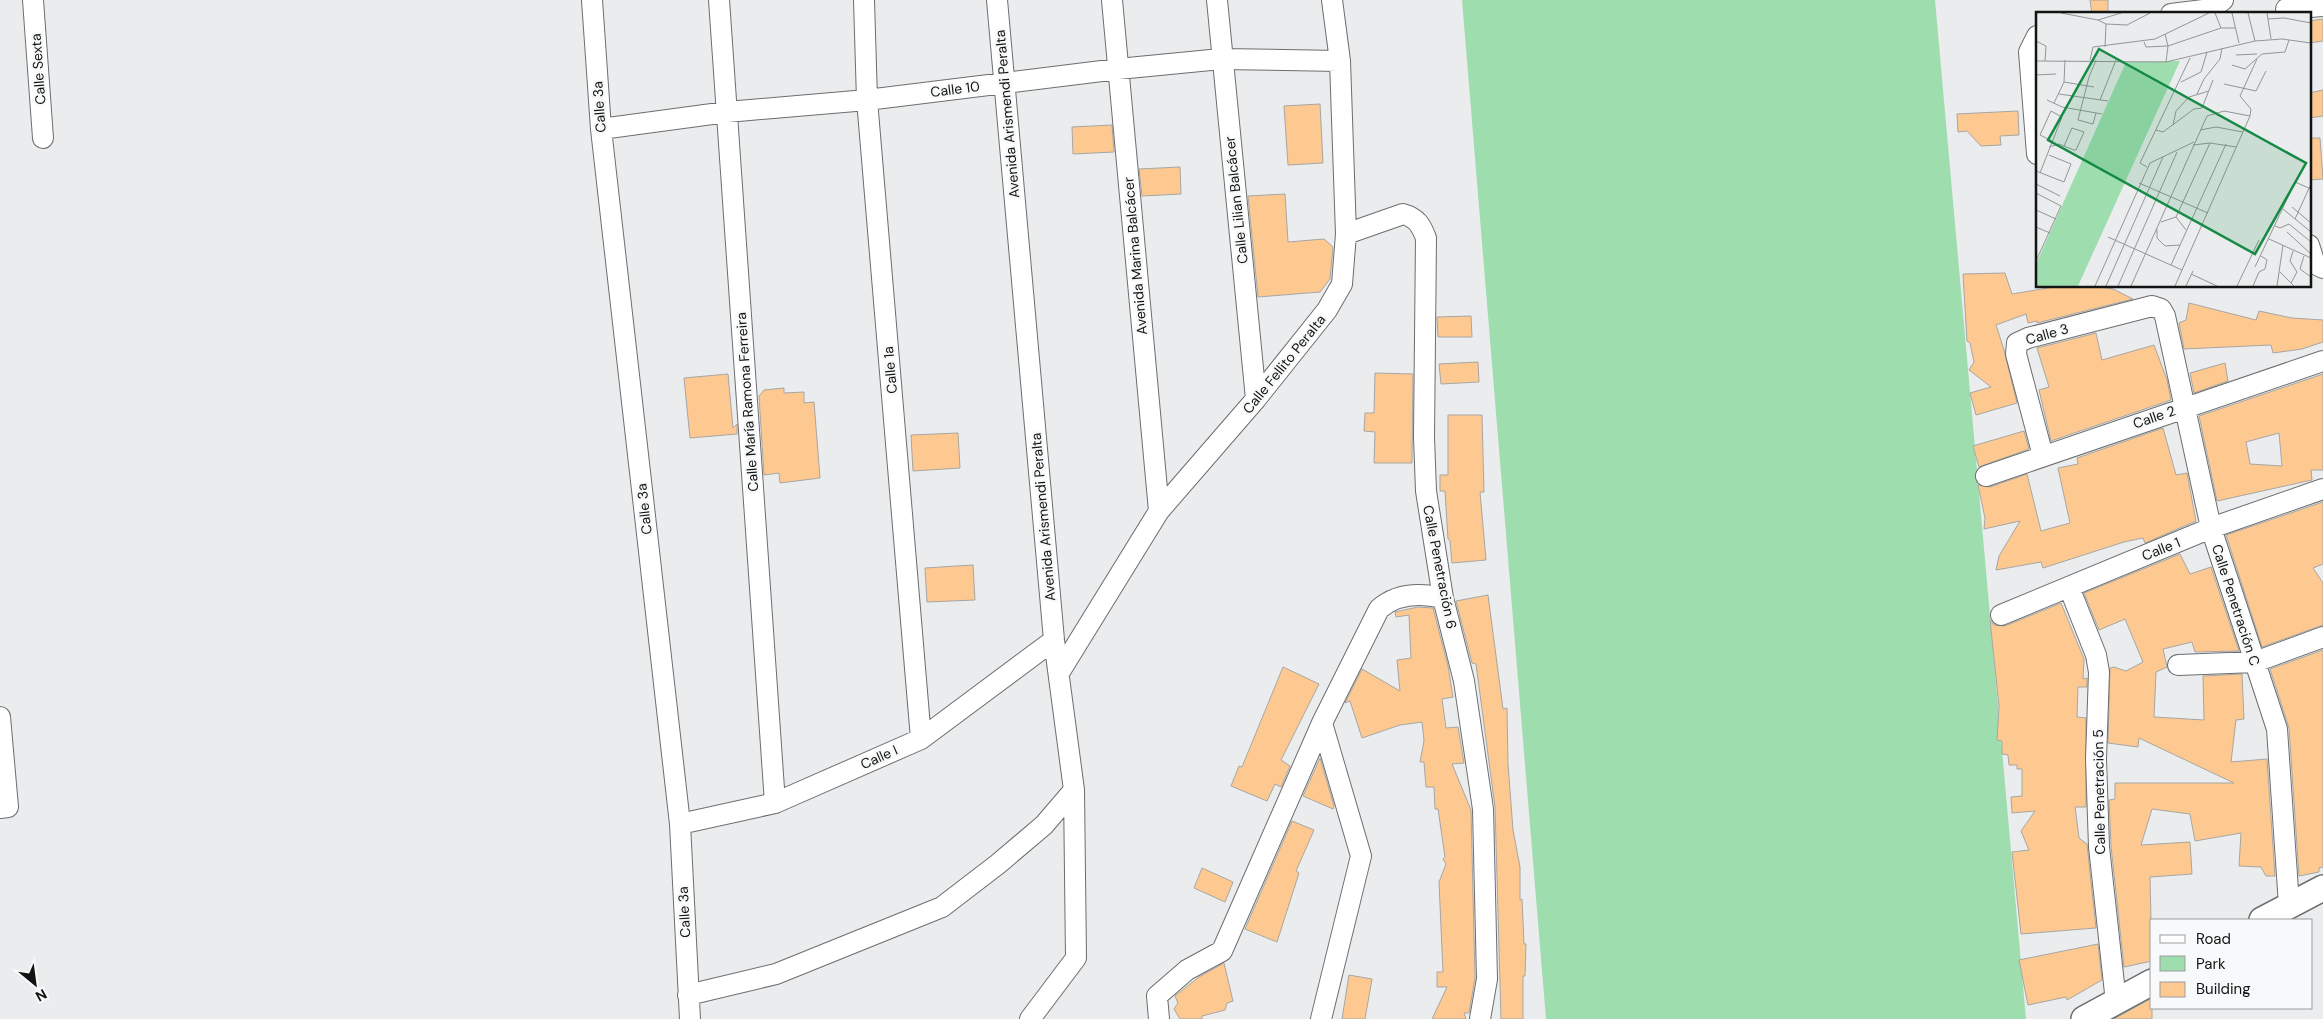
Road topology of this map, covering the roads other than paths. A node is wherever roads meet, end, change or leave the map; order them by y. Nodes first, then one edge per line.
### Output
1 (33, 0) edge
2 (592, 0) edge
3 (719, 0) edge
4 (864, 0) edge
5 (997, 0) edge
6 (1112, 0) edge
7 (1217, 0) edge
8 (1332, 0) edge
9 (2223, 0) edge
10 (2323, 6) edge
11 (2286, 8) edge
12 (2187, 12) edge
13 (2036, 38) edge
14 (1221, 59) junction
15 (1340, 61) junction
16 (1118, 69) junction
17 (1005, 83) junction
18 (867, 100) junction
19 (727, 112) junction
20 (601, 129) junction
21 (43, 138) dead end
22 (2036, 141) edge
23 (1346, 234) junction
24 (2310, 249) edge
25 (2323, 268) edge
26 (2161, 309) joint
27 (2323, 361) edge
28 (1256, 400) junction
29 (2185, 406) junction
30 (2043, 456) junction
31 (1986, 476) dead end
32 (2323, 489) edge
33 (1159, 511) junction
34 (2211, 528) junction
35 (2069, 587) junction
36 (1443, 598) junction
37 (2000, 615) dead end
38 (2323, 637) edge
39 (1054, 640) junction
40 (2255, 662) junction
41 (2178, 665) dead end
42 (1059, 673) junction
43 (0, 717) edge
44 (1322, 723) junction
45 (921, 739) junction
46 (1074, 790) junction
47 (775, 803) junction
48 (0, 808) edge
49 (680, 824) junction
50 (2323, 888) edge
51 (2289, 905) junction
52 (2264, 919) edge
53 (2150, 983) edge
54 (688, 995) junction
55 (2116, 1002) junction
56 (690, 1019) edge
57 (1030, 1019) edge
58 (1159, 1019) edge
59 (1321, 1019) edge
60 (1480, 1019) edge
61 (2084, 1019) edge

1 - 21 street, Calle Sexta
2 - 20 street, Calle 3a
3 - 19 street, Calle María Ramona Ferreira
4 - 18 street, Calle 1a
5 - 17 street, Avenida Arismendi Peralta
6 - 16 street, Avenida Marina Balcácer
7 - 14 street, Calle Lilian Balcácer
8 - 15 street, Calle Fellito Peralta
9 - 12 street
10 - 11 street
13 - 22 street
14 - 15 street, Calle 10
14 - 16 street, Calle 10
14 - 28 street, Calle Lilian Balcácer
15 - 23 street, Calle Fellito Peralta
16 - 17 street, Calle 10
16 - 33 street, Avenida Marina Balcácer
17 - 18 street, Calle 10
17 - 39 street, Avenida Arismendi Peralta
18 - 19 street, Calle 10
18 - 45 street, Calle 1a
19 - 20 street, Calle 10
19 - 47 street, Calle María Ramona Ferreira
20 - 49 street, Calle 3a
23 - 28 street, Calle Fellito Peralta
23 - 36 street, Calle Penetración 6
24 - 25 street
26 - 29 street, Calle Penetración C
26 - 30 street, Calle 3
27 - 29 street, Calle 2
28 - 33 street, Calle Fellito Peralta
29 - 30 street, Calle 2
29 - 34 street, Calle Penetración C
30 - 31 street, Calle 2
32 - 34 street, Calle 1
33 - 42 street, Calle Fellito Peralta
34 - 35 street, Calle 1
34 - 40 street, Calle Penetración C
35 - 37 street, Calle 1
35 - 55 street, Calle Penetración 5
36 - 44 street
36 - 60 street, Calle Penetración 6
38 - 40 street
39 - 42 street, Avenida Arismendi Peralta
39 - 45 street, Calle I
40 - 41 street
40 - 51 street, Calle Penetración C
42 - 46 street, Avenida Arismendi Peralta
43 - 48 street
44 - 58 street
44 - 59 street
45 - 47 street, Calle I
46 - 54 street
46 - 57 street, Avenida Arismendi Peralta
47 - 49 street, Calle I
49 - 54 street, Calle 3a
50 - 51 street
51 - 52 street
53 - 55 street
54 - 56 street, Calle 3a
55 - 61 street

